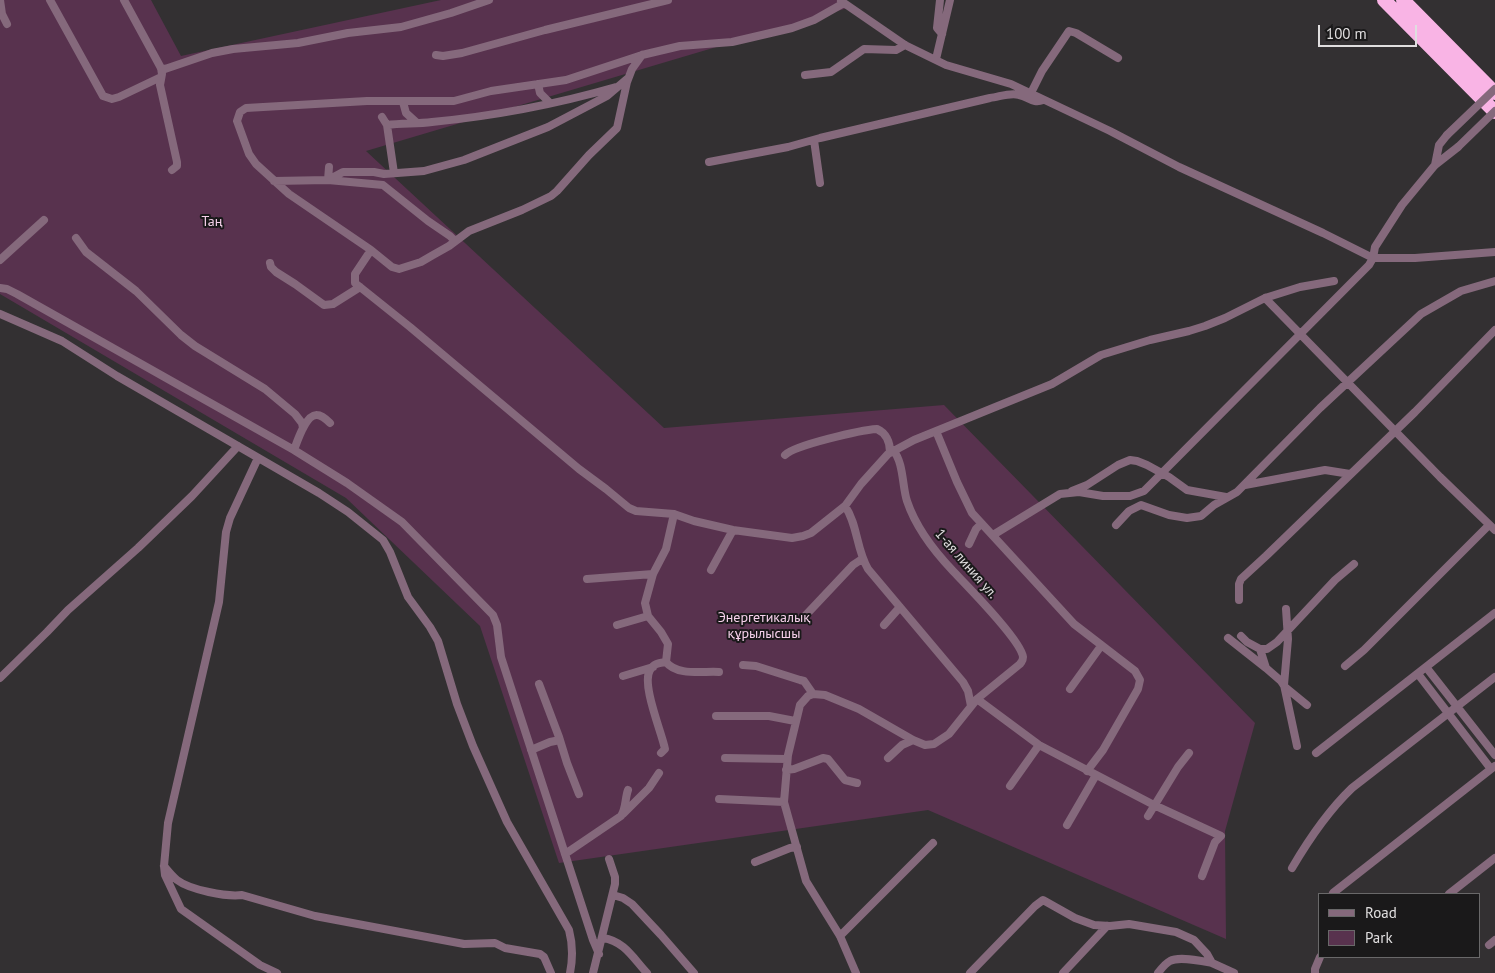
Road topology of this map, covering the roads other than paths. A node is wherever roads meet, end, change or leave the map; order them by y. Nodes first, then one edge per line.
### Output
1 (0, 0) edge
2 (50, 0) edge
3 (124, 0) edge
4 (489, 0) edge
5 (668, 0) edge
6 (940, 0) edge
7 (950, 0) edge
8 (1384, 0) edge
9 (1403, 0) edge
10 (842, 1) edge
11 (7, 24) dead end
12 (942, 34) junction
13 (905, 45) junction
14 (436, 55) dead end
15 (642, 55) junction
16 (1118, 58) dead end
17 (936, 59) junction
18 (161, 72) junction
19 (806, 75) dead end
20 (628, 78) junction
21 (538, 84) junction
22 (622, 85) junction
23 (1495, 89) edge
24 (1031, 93) junction
25 (1495, 93) edge
26 (1043, 100) junction
27 (403, 102) junction
28 (550, 103) junction
29 (1495, 111) edge
30 (382, 117) dead end
31 (417, 123) junction
32 (387, 125) junction
33 (814, 140) junction
34 (709, 162) dead end
35 (1435, 166) junction
36 (329, 167) dead end
37 (172, 170) dead end
38 (394, 173) junction
39 (328, 180) junction
40 (274, 181) junction
41 (820, 183) dead end
42 (44, 220) dead end
43 (76, 238) dead end
44 (455, 241) junction
45 (371, 250) junction
46 (1495, 252) edge
47 (1373, 258) junction
48 (0, 260) edge
49 (270, 263) dead end
50 (1334, 281) dead end
51 (1495, 281) edge
52 (360, 287) junction
53 (0, 288) edge
54 (1265, 298) junction
55 (0, 314) edge
56 (1495, 330) edge
57 (1300, 333) junction
58 (1347, 383) junction
59 (330, 423) dead end
60 (303, 428) junction
61 (1395, 430) junction
62 (936, 431) junction
63 (238, 446) junction
64 (294, 450) junction
65 (892, 451) junction
66 (786, 455) dead end
67 (258, 458) junction
68 (1162, 473) junction
69 (1350, 474) junction
70 (1245, 485) junction
71 (1069, 492) junction
72 (1226, 497) junction
73 (845, 506) junction
74 (674, 514) junction
75 (981, 524) junction
76 (1116, 525) dead end
77 (1492, 527) edge
78 (734, 530) junction
79 (993, 535) junction
80 (970, 544) dead end
81 (862, 559) junction
82 (1354, 564) dead end
83 (711, 570) dead end
84 (653, 574) junction
85 (587, 579) dead end
86 (1239, 600) dead end
87 (900, 607) junction
88 (1286, 609) dead end
89 (1495, 613) edge
90 (648, 616) junction
91 (804, 617) dead end
92 (884, 624) dead end
93 (618, 625) dead end
94 (1288, 631) junction
95 (1241, 636) dead end
96 (1228, 638) dead end
97 (1101, 646) junction
98 (1260, 649) junction
99 (666, 662) junction
100 (743, 665) dead end
101 (1345, 666) dead end
102 (653, 667) junction
103 (1426, 667) junction
104 (1266, 668) junction
105 (718, 672) dead end
106 (1418, 674) junction
107 (622, 676) dead end
108 (1495, 677) edge
109 (0, 678) edge
110 (539, 684) dead end
111 (1284, 685) junction
112 (1070, 689) dead end
113 (814, 694) junction
114 (977, 699) junction
115 (1307, 705) dead end
116 (971, 706) junction
117 (1457, 706) junction
118 (1448, 714) junction
119 (716, 716) dead end
120 (795, 721) junction
121 (560, 740) junction
122 (913, 740) junction
123 (1039, 745) junction
124 (1297, 746) dead end
125 (531, 750) junction
126 (1188, 753) dead end
127 (1316, 753) dead end
128 (661, 754) dead end
129 (1495, 756) edge
130 (725, 758) dead end
131 (888, 758) dead end
132 (787, 759) junction
133 (1494, 767) edge
134 (786, 770) junction
135 (1088, 771) junction
136 (659, 773) dead end
137 (1096, 775) junction
138 (857, 783) dead end
139 (1010, 786) dead end
140 (628, 790) dead end
141 (579, 794) dead end
142 (719, 799) dead end
143 (784, 802) junction
144 (1154, 805) junction
145 (623, 814) junction
146 (1148, 816) dead end
147 (1067, 825) dead end
148 (933, 843) dead end
149 (797, 847) junction
150 (565, 854) junction
151 (1495, 858) edge
152 (609, 859) dead end
153 (755, 862) dead end
154 (164, 866) junction
155 (1292, 868) dead end
156 (1202, 876) dead end
157 (1333, 893) edge
158 (1450, 893) edge
159 (613, 895) junction
160 (1107, 926) junction
161 (840, 936) junction
162 (603, 938) junction
163 (598, 954) junction
164 (1320, 958) edge
165 (1212, 963) junction
166 (277, 973) edge
167 (551, 973) edge
168 (570, 973) edge
169 (593, 973) edge
170 (647, 973) edge
171 (694, 973) edge
172 (856, 973) edge
173 (970, 973) edge
174 (1063, 973) edge
175 (1158, 973) edge
176 (1234, 973) edge
177 (1315, 973) edge

1 - 11 street
2 - 18 street
3 - 18 street
4 - 18 street
5 - 14 street
6 - 12 street
7 - 12 street
8 - 29 highway
9 - 25 highway
10 - 13 street
10 - 15 street
12 - 17 street
13 - 17 street
13 - 19 street
15 - 20 street
15 - 21 street
16 - 24 street
17 - 24 street
18 - 37 street
20 - 22 street
20 - 44 street
21 - 27 street
21 - 28 street
22 - 28 street
22 - 38 street
23 - 35 street, bridge
24 - 26 street
26 - 33 street
26 - 47 street
27 - 31 street
27 - 40 street
28 - 31 street
29 - 35 street, bridge
30 - 32 street
31 - 32 street
32 - 38 street
33 - 34 street
33 - 41 street
35 - 47 street
36 - 39 street
38 - 39 street
39 - 40 street
39 - 44 street
40 - 45 street
42 - 48 street
43 - 60 street
44 - 45 street
45 - 52 street
46 - 47 street
47 - 57 street
49 - 52 street
50 - 54 street
51 - 58 street
52 - 74 street
53 - 64 street
54 - 57 street
54 - 62 street
55 - 63 street
56 - 61 street
57 - 58 street
57 - 68 street
58 - 61 street
58 - 70 street
59 - 60 street
60 - 64 street
61 - 69 street
61 - 77 street
62 - 65 street
62 - 75 street
63 - 67 street
63 - 109 street
64 - 125 street
65 - 66 street, 1-ая линия ул.
65 - 73 street
65 - 114 street, 1-ая линия ул.
67 - 154 street
67 - 168 street
68 - 71 street
68 - 71 street
68 - 72 street
69 - 70 street
69 - 86 street
70 - 72 street
71 - 79 street
72 - 76 street
73 - 78 street
73 - 81 street
74 - 78 street
74 - 84 street
75 - 79 street
75 - 80 street
77 - 101 street
78 - 83 street
79 - 97 street
81 - 87 street
81 - 91 street
82 - 94 street
84 - 85 street
84 - 90 street
87 - 92 street
87 - 116 street
88 - 94 street
89 - 103 street
90 - 93 street
90 - 99 street
94 - 98 street
94 - 111 street
95 - 98 street
96 - 104 street
97 - 112 street
97 - 135 street
98 - 104 street
99 - 102 street
99 - 105 street
100 - 113 street
102 - 107 street
102 - 128 street
103 - 106 street
103 - 117 street
104 - 111 street
106 - 118 street
106 - 127 street
108 - 117 street
110 - 121 street
111 - 115 street
111 - 124 street
113 - 120 street
113 - 122 street
114 - 116 street
114 - 123 street
116 - 122 street
117 - 118 street
117 - 129 street
118 - 133 street
118 - 155 street
119 - 120 street
120 - 132 street
121 - 125 street
121 - 141 street
122 - 131 street
123 - 135 street
123 - 139 street
125 - 150 street
126 - 144 street
130 - 132 street
132 - 134 street
133 - 157 street
134 - 138 street
134 - 143 street
135 - 137 street
136 - 145 street
137 - 144 street
137 - 147 street
140 - 145 street
142 - 143 street
143 - 149 street
144 - 146 street
144 - 156 street
145 - 150 street
148 - 161 street
149 - 153 street
149 - 161 street
150 - 163 street
151 - 158 street
152 - 159 street
154 - 166 street
154 - 167 street
159 - 162 street
159 - 171 street
160 - 165 street
160 - 173 street
160 - 174 street
161 - 172 street
162 - 163 street
162 - 170 street
163 - 169 street
164 - 177 street
165 - 175 street
165 - 176 street

